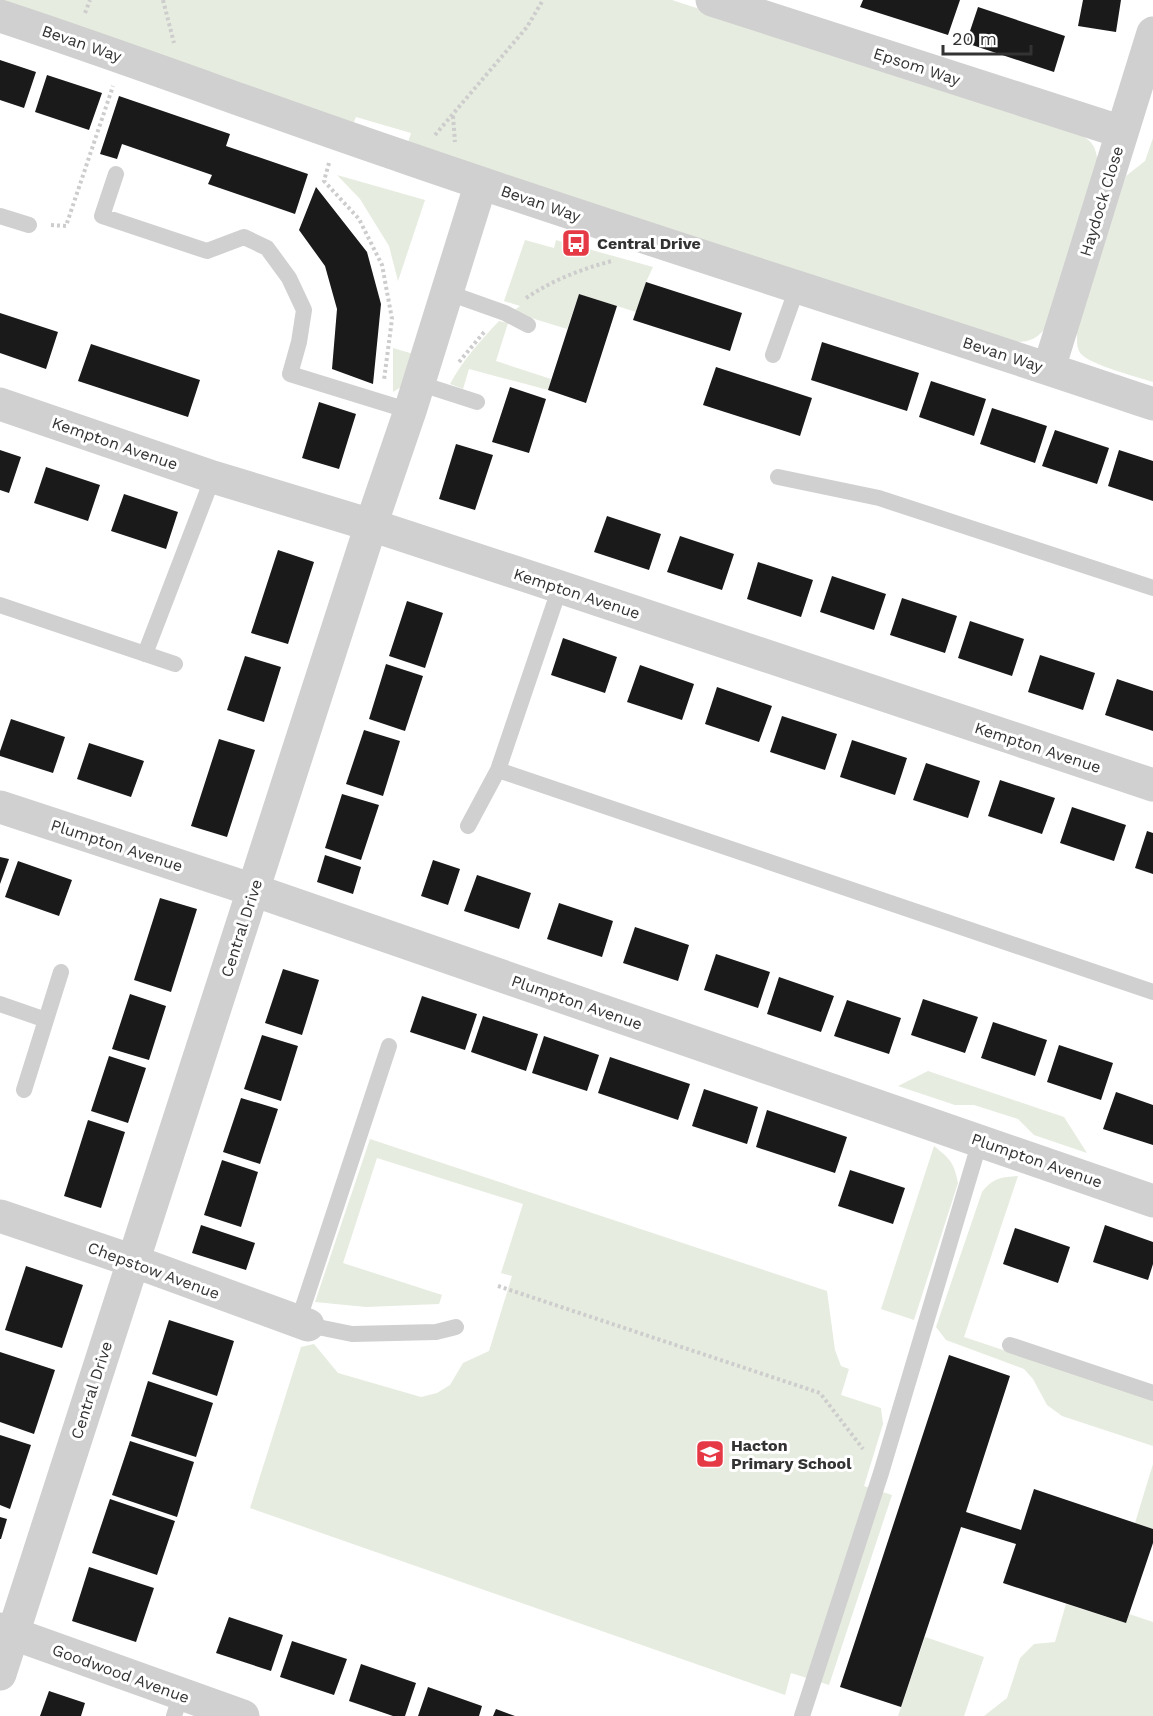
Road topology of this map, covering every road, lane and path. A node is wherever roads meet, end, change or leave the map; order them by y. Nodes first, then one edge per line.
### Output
1 (163, 0) edge
2 (543, 0) edge
3 (712, 0) edge
4 (0, 16) edge
5 (1153, 33) edge
6 (123, 58) junction
7 (182, 78) junction
8 (1122, 132) junction
9 (337, 134) junction
10 (411, 160) junction
11 (116, 174) dead end
12 (481, 183) junction
13 (0, 216) edge
14 (29, 225) joint
15 (623, 260) dead end
16 (797, 288) junction
17 (446, 292) junction
18 (505, 313) junction
19 (528, 325) dead end
20 (773, 355) dead end
21 (1049, 369) junction
22 (413, 397) junction
23 (477, 402) dead end
24 (0, 404) edge
25 (1153, 404) edge
26 (213, 477) junction
27 (778, 477) dead end
28 (371, 525) junction
29 (560, 587) junction
30 (1153, 588) edge
31 (0, 605) edge
32 (145, 654) junction
33 (175, 664) dead end
34 (498, 770) junction
35 (1153, 785) edge
36 (0, 807) edge
37 (468, 826) dead end
38 (253, 890) junction
39 (61, 972) dead end
40 (1153, 992) edge
41 (0, 1004) edge
42 (46, 1020) junction
43 (389, 1046) dead end
44 (24, 1090) dead end
45 (980, 1141) junction
46 (1153, 1201) edge
47 (0, 1216) edge
48 (133, 1261) junction
49 (498, 1286) dead end
50 (303, 1324) junction
51 (456, 1327) dead end
52 (1010, 1345) dead end
53 (1153, 1393) edge
54 (881, 1473) junction
55 (6, 1631) edge
56 (0, 1674) edge
57 (177, 1705) edge
58 (243, 1716) edge
59 (802, 1716) edge

1 - 7 path
2 - 10 path
3 - 8 street, Epsom Way
4 - 6 street, Bevan Way
5 - 8 street, Haydock Close
6 - 7 street, Bevan Way
6 - 14 path
7 - 9 street, Bevan Way
8 - 21 street, Haydock Close
9 - 10 street, Bevan Way
9 - 22 path
10 - 12 street, Bevan Way
11 - 22 lane
12 - 16 street, Bevan Way
12 - 17 street, Central Drive
13 - 14 lane
15 - 18 path
16 - 20 lane
16 - 21 street, Bevan Way
17 - 18 lane
17 - 22 street, Central Drive
18 - 19 lane
18 - 22 path
21 - 25 street, Bevan Way
22 - 23 lane
22 - 28 street, Central Drive
24 - 26 street, Kempton Avenue
26 - 28 street, Kempton Avenue
26 - 32 lane
27 - 30 lane
28 - 29 street, Kempton Avenue
28 - 38 street, Central Drive
29 - 34 lane
29 - 35 street, Kempton Avenue
31 - 32 lane
32 - 33 lane
34 - 37 lane
34 - 40 lane
36 - 38 street, Plumpton Avenue
38 - 45 street, Plumpton Avenue
38 - 48 street, Central Drive
39 - 42 lane
41 - 42 lane
42 - 44 lane
43 - 50 lane
45 - 46 street, Plumpton Avenue
45 - 54 lane
47 - 48 street, Chepstow Avenue
48 - 50 street, Chepstow Avenue
48 - 55 street, Central Drive
49 - 54 path
50 - 51 lane
52 - 53 lane
54 - 59 lane
55 - 56 street, Central Drive
55 - 57 street, Goodwood Avenue
57 - 58 street, Goodwood Avenue

